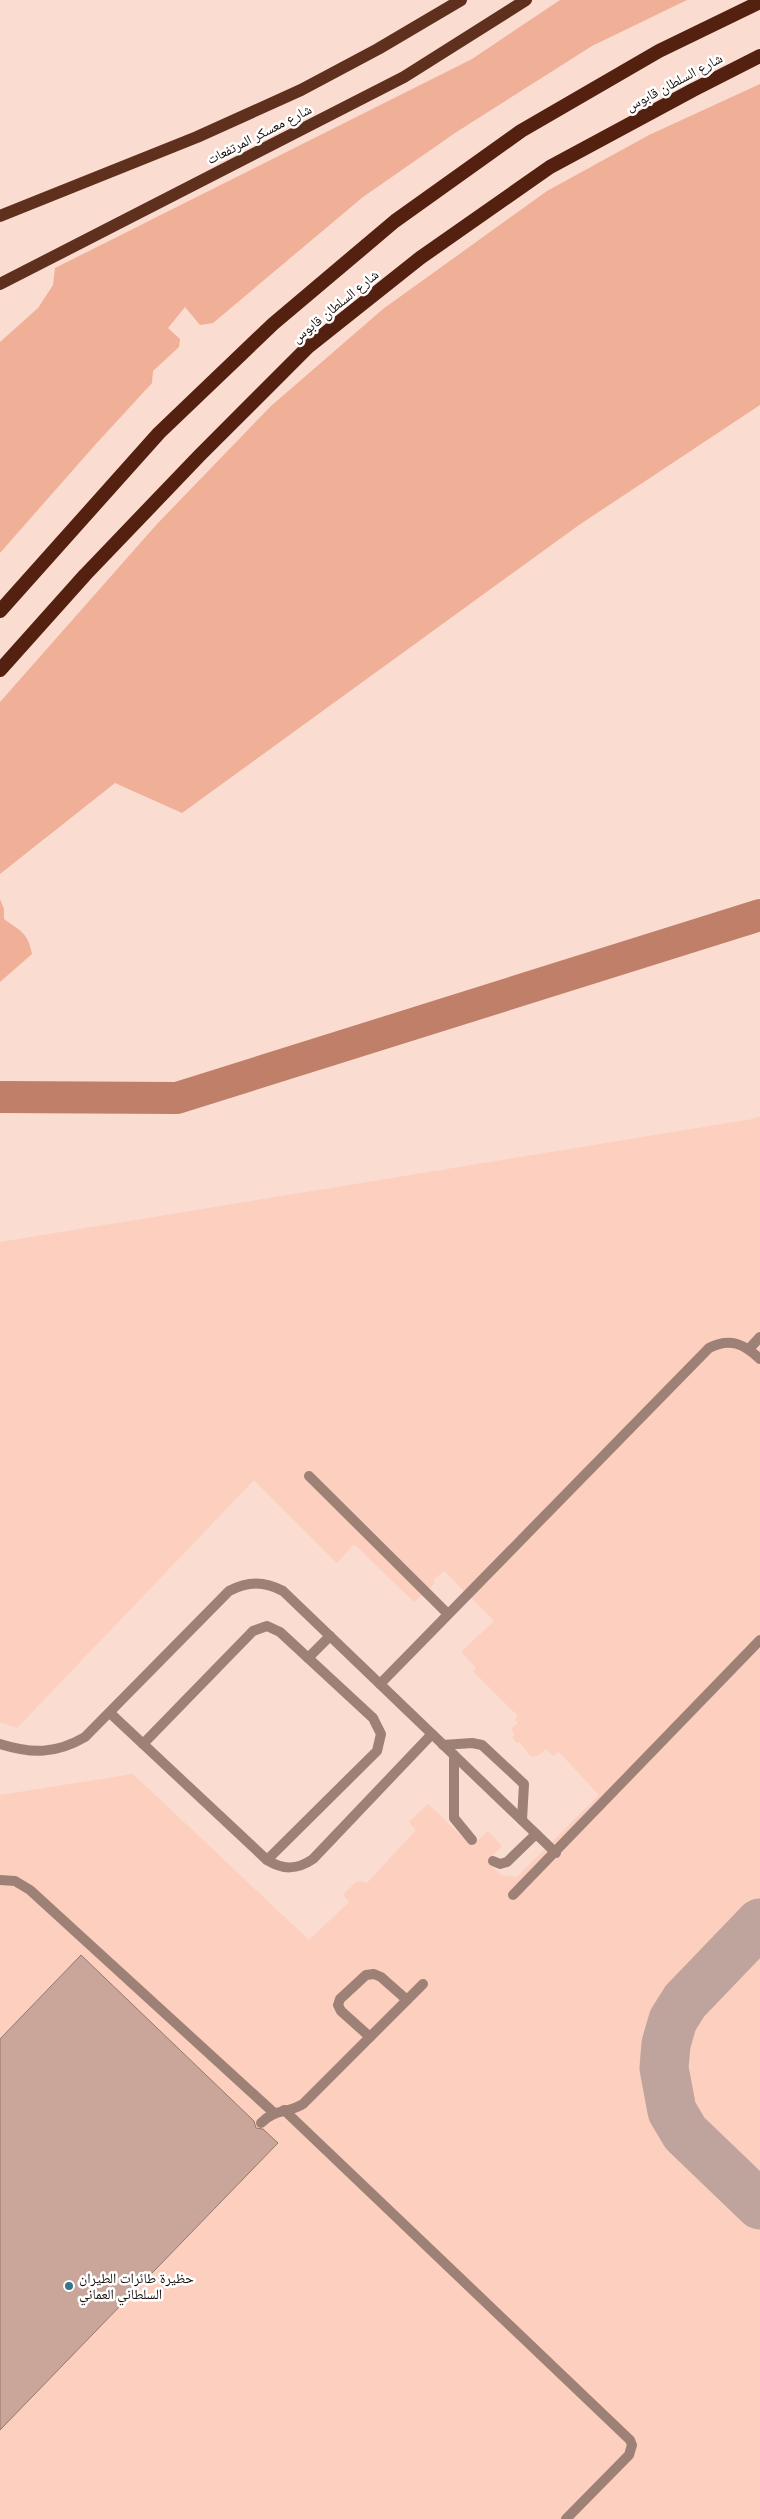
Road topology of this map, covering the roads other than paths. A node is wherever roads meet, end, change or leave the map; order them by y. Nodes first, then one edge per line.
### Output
1 (461, 0) edge
2 (526, 0) edge
3 (760, 2) edge
4 (760, 56) edge
5 (0, 216) edge
6 (0, 284) edge
7 (0, 611) edge
8 (0, 670) edge
9 (760, 1337) edge
10 (749, 1348) junction
11 (760, 1359) edge
12 (309, 1476) dead end
13 (448, 1614) junction
14 (330, 1636) junction
15 (760, 1640) edge
16 (308, 1658) junction
17 (380, 1684) junction
18 (110, 1713) junction
19 (432, 1734) junction
20 (0, 1744) edge
21 (143, 1744) junction
22 (443, 1745) junction
23 (454, 1755) junction
24 (522, 1820) junction
25 (536, 1834) junction
26 (472, 1840) dead end
27 (556, 1853) junction
28 (267, 1860) junction
29 (493, 1860) dead end
30 (0, 1880) edge
31 (513, 1895) dead end
32 (423, 1984) dead end
33 (407, 2000) junction
34 (370, 2037) junction
35 (279, 2111) junction
36 (261, 2123) dead end
37 (566, 2519) edge

1 - 5 main road, شارع معسكر المرتفعات
2 - 6 main road, شارع معسكر المرتفعات
3 - 7 highway, شارع السلطان قابوس
4 - 8 highway, شارع السلطان قابوس
9 - 10 lane
10 - 11 lane
10 - 13 lane
12 - 13 lane
13 - 17 lane
14 - 16 lane
14 - 17 lane
14 - 18 lane
15 - 27 lane
16 - 21 lane
16 - 28 lane
17 - 19 lane
18 - 20 lane
18 - 21 lane
19 - 22 lane
19 - 28 lane
21 - 28 lane
22 - 23 lane
22 - 24 lane
23 - 24 lane
23 - 26 lane
24 - 25 lane
25 - 27 lane
25 - 29 lane
27 - 31 lane
30 - 35 lane
32 - 33 lane
33 - 34 lane
33 - 34 lane
34 - 35 lane
35 - 36 lane
35 - 37 lane

